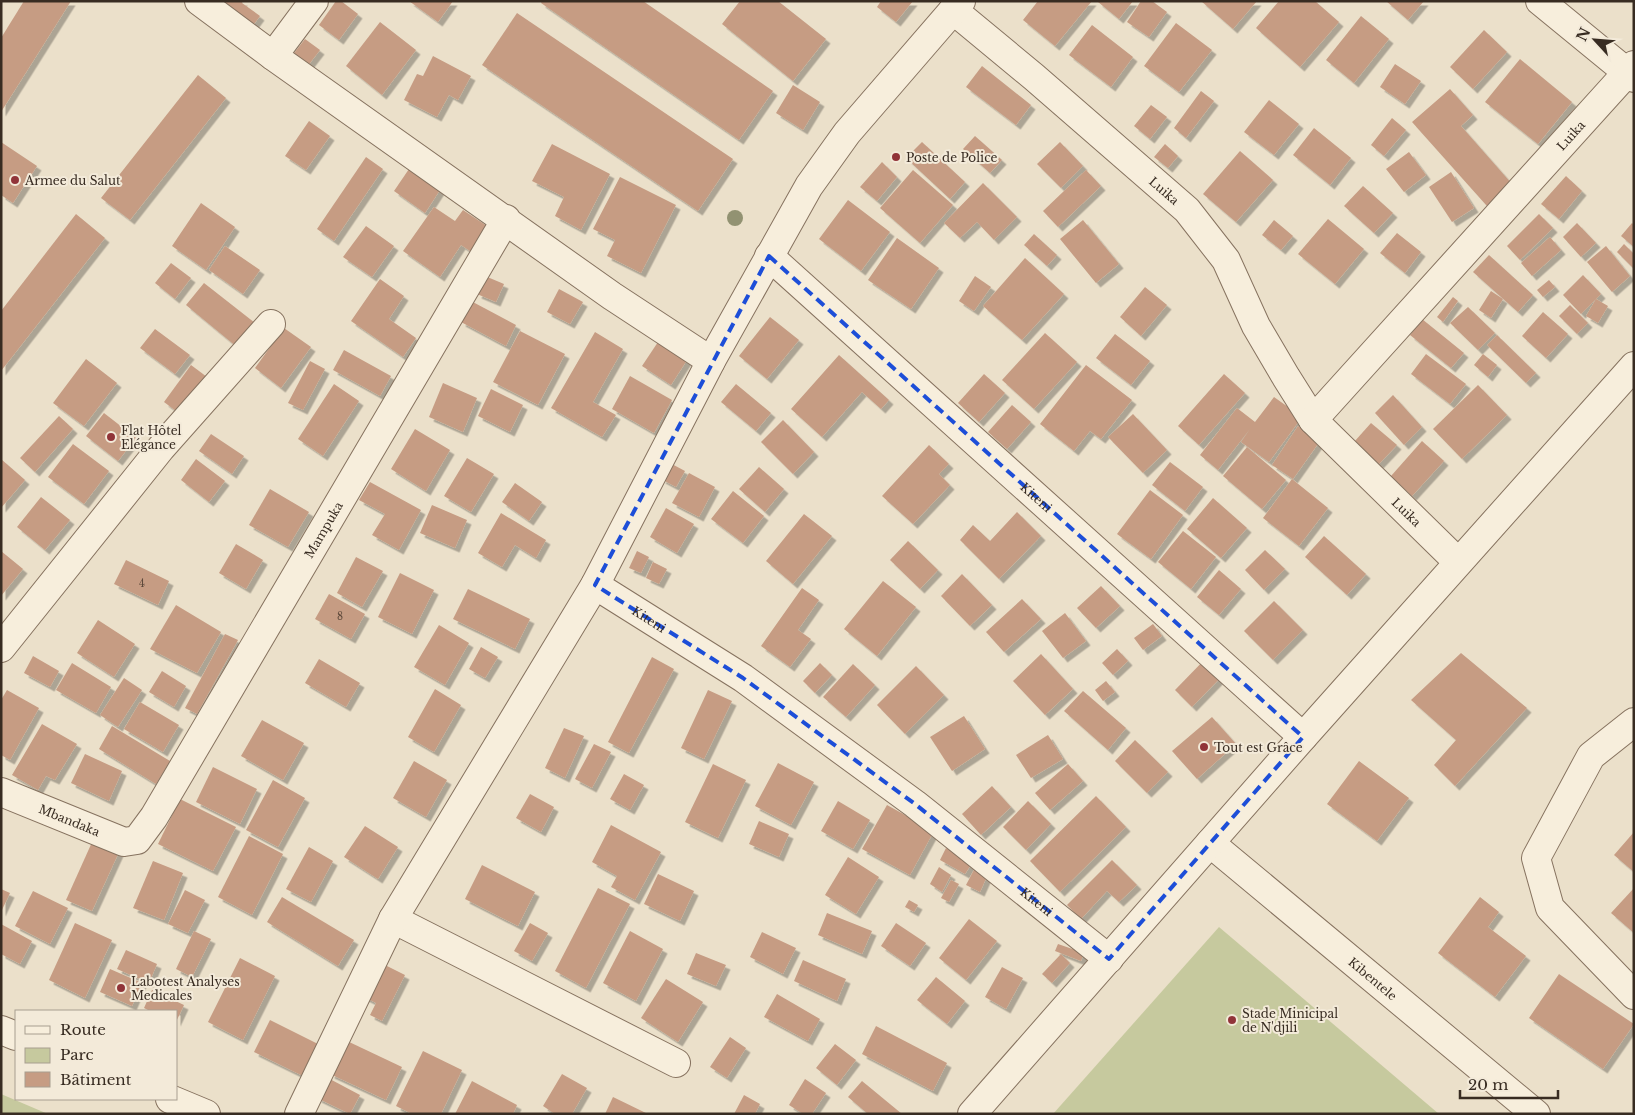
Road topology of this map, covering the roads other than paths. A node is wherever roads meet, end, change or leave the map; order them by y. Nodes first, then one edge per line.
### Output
1 (199, 1) edge
2 (314, 1) edge
3 (1540, 1) edge
4 (957, 6) edge
5 (273, 56) junction
6 (1632, 72) edge
7 (506, 219) junction
8 (769, 256) junction
9 (272, 324) dead end
10 (711, 361) junction
11 (1634, 366) edge
12 (1313, 420) junction
13 (1458, 562) junction
14 (595, 585) junction
15 (1, 648) edge
16 (1634, 722) edge
17 (1303, 737) junction
18 (1, 792) edge
19 (138, 840) joint
20 (1210, 843) junction
21 (393, 919) junction
22 (1109, 959) junction
23 (1634, 995) edge
24 (1, 1030) edge
25 (15, 1036) edge
26 (676, 1063) dead end
27 (172, 1100) edge
28 (206, 1114) edge
29 (299, 1114) edge
30 (972, 1114) edge
31 (1536, 1114) edge

1 - 5 street
2 - 5 street
3 - 6 street
4 - 8 street
4 - 12 street, Luika
5 - 7 street
6 - 12 street, Luika
7 - 10 street
7 - 19 street, Mampuka
8 - 10 street
8 - 17 street, Kiteni
9 - 15 street
10 - 14 street
11 - 13 street
12 - 13 street, Luika
13 - 17 street
14 - 21 street
14 - 22 street, Kiteni
16 - 23 street
17 - 20 street
18 - 19 street, Mbandaka
20 - 22 street
20 - 31 street, Kibentele
21 - 26 street
21 - 29 street
22 - 30 street
24 - 25 street
27 - 28 street

